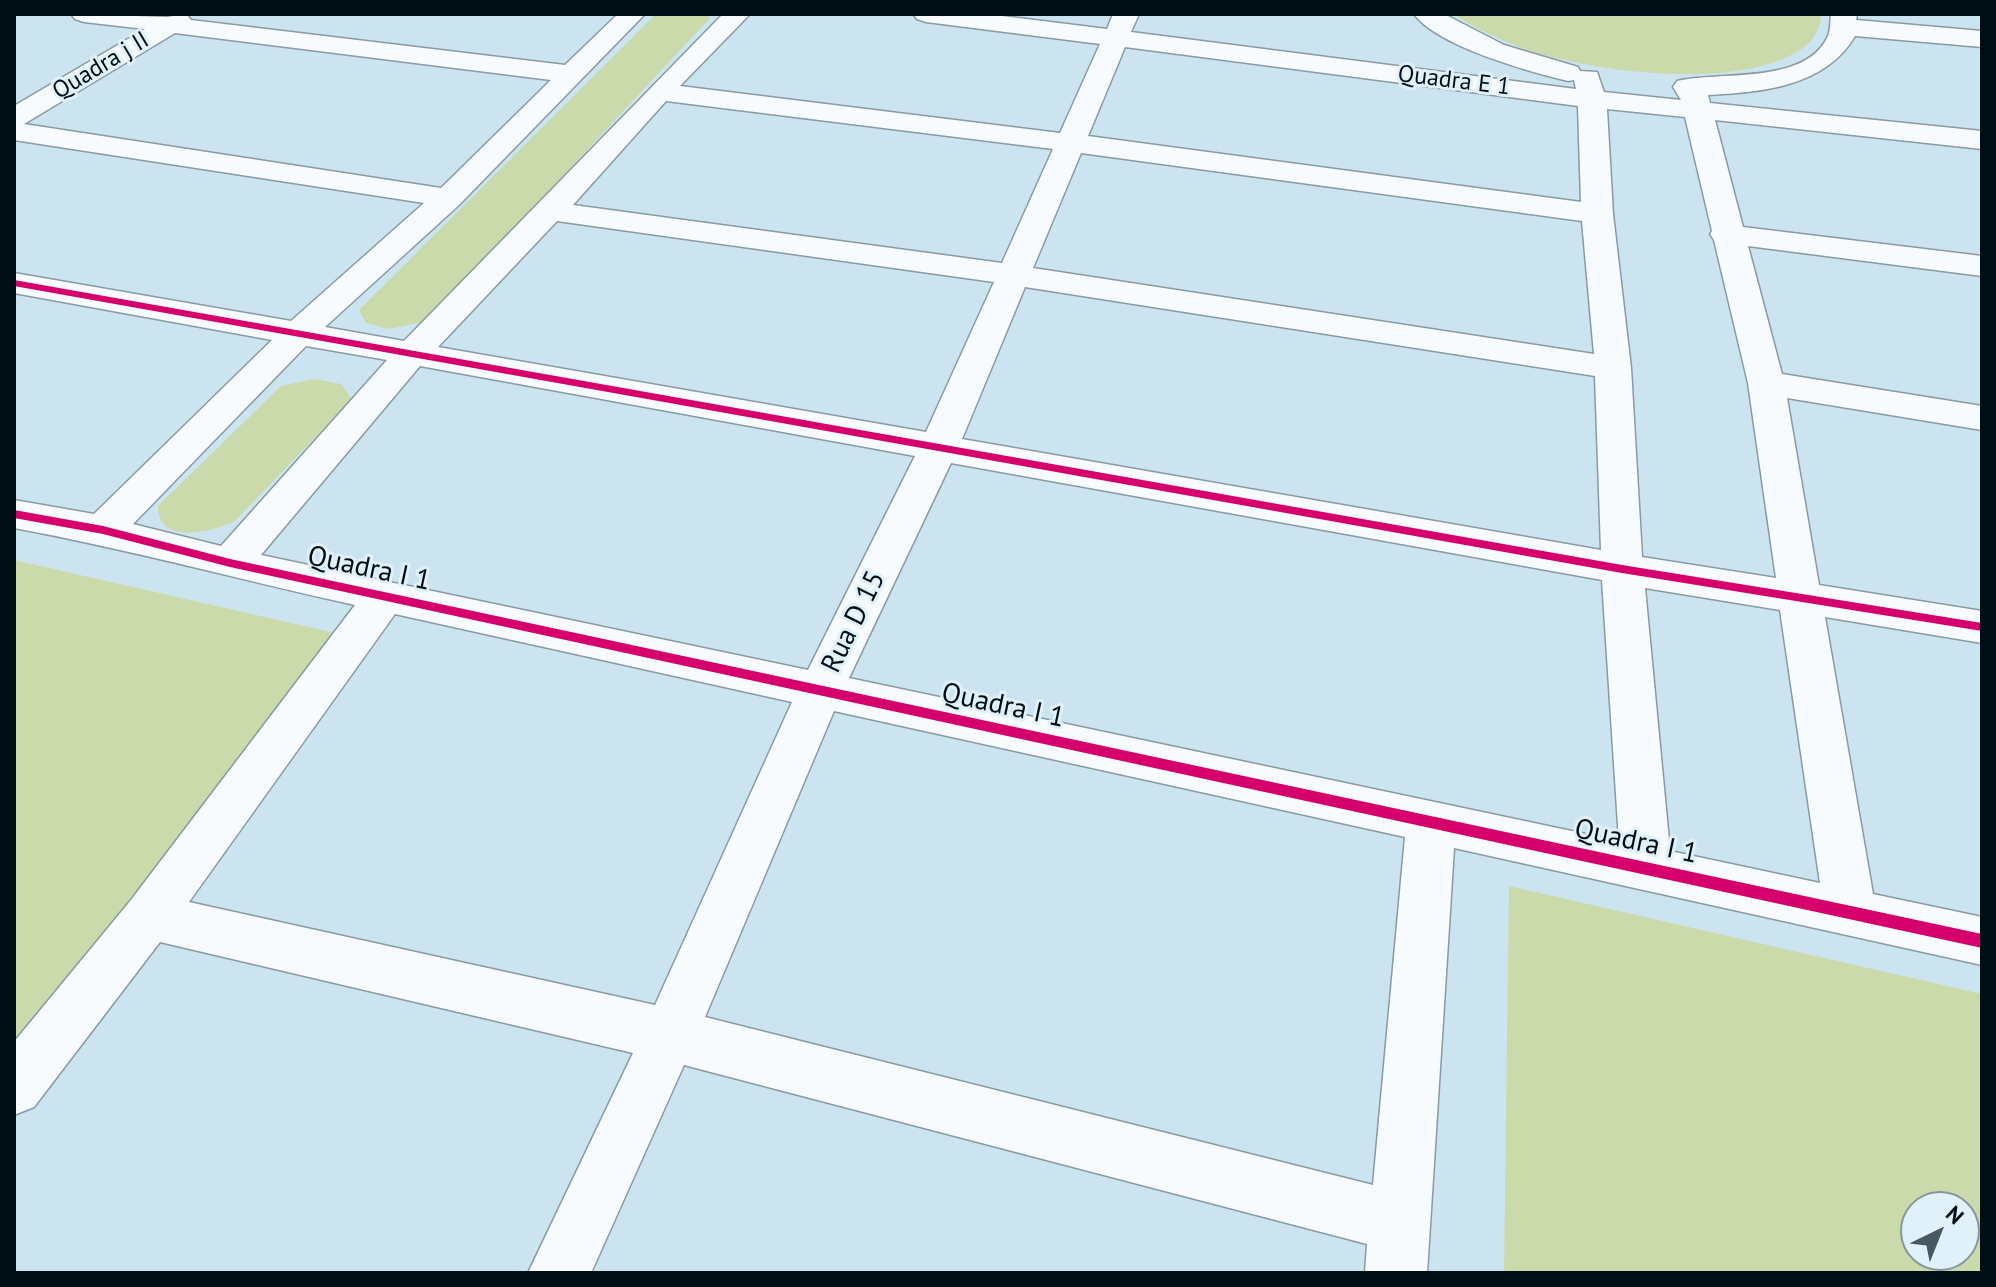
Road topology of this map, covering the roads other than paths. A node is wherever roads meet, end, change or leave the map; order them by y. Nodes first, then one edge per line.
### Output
1 (84, 14) edge
2 (632, 14) edge
3 (737, 14) edge
4 (926, 14) edge
5 (1427, 14) edge
6 (179, 20) edge
7 (1845, 20) edge
8 (1120, 25) edge
9 (1982, 39) edge
10 (570, 74) junction
11 (1590, 88) junction
12 (659, 92) junction
13 (1694, 98) junction
14 (14, 118) edge
15 (14, 131) edge
16 (1982, 140) edge
17 (1071, 143) junction
18 (448, 198) junction
19 (550, 211) junction
20 (1597, 214) junction
21 (1726, 234) junction
22 (1982, 266) edge
23 (1015, 275) junction
24 (14, 283) edge
25 (298, 334) junction
26 (410, 356) junction
27 (1613, 368) junction
28 (1766, 383) junction
29 (1982, 418) edge
30 (939, 447) junction
31 (14, 514) edge
32 (103, 530) junction
33 (230, 563) junction
34 (1622, 569) junction
35 (1801, 596) junction
36 (385, 597) junction
37 (1982, 627) edge
38 (820, 691) junction
39 (1431, 822) junction
40 (1646, 869) junction
41 (1850, 913) junction
42 (149, 916) junction
43 (1982, 941) edge
44 (670, 1035) junction
45 (14, 1087) edge
46 (1398, 1247) edge
47 (559, 1273) edge

1 - 6 street
2 - 10 street
3 - 12 street
4 - 8 street, Quadra E 1
5 - 11 street
6 - 10 street
6 - 14 street, Quadra j II
7 - 9 street
7 - 13 street
8 - 11 street, Quadra E 1
8 - 17 street, Rua D 15
10 - 18 street
11 - 13 street, Quadra E 1
11 - 20 street
12 - 17 street
12 - 19 street
13 - 16 street, Quadra E 1
13 - 21 street
15 - 18 street
17 - 20 street
17 - 23 street, Rua D 15
18 - 25 street
19 - 23 street
19 - 26 street
20 - 27 street
21 - 22 street
21 - 28 street
23 - 27 street
23 - 30 street, Rua D 15
24 - 25 street
25 - 26 street
25 - 32 street
26 - 30 street
26 - 33 street
27 - 34 street
28 - 29 street
28 - 35 street
30 - 34 street
30 - 38 street, Rua D 15
31 - 32 street, Quadra I 1
32 - 33 street, Quadra I 1
33 - 36 street, Quadra I 1
34 - 35 street
34 - 40 street
35 - 37 street
35 - 41 street
36 - 38 street, Quadra I 1
36 - 42 street
38 - 39 street, Quadra I 1
38 - 44 street, Rua D 15
39 - 40 street, Quadra I 1
39 - 46 street
40 - 41 street, Quadra I 1
41 - 43 street, Quadra I 1
42 - 44 street
42 - 45 street
44 - 46 street
44 - 47 street, Rua D 15

